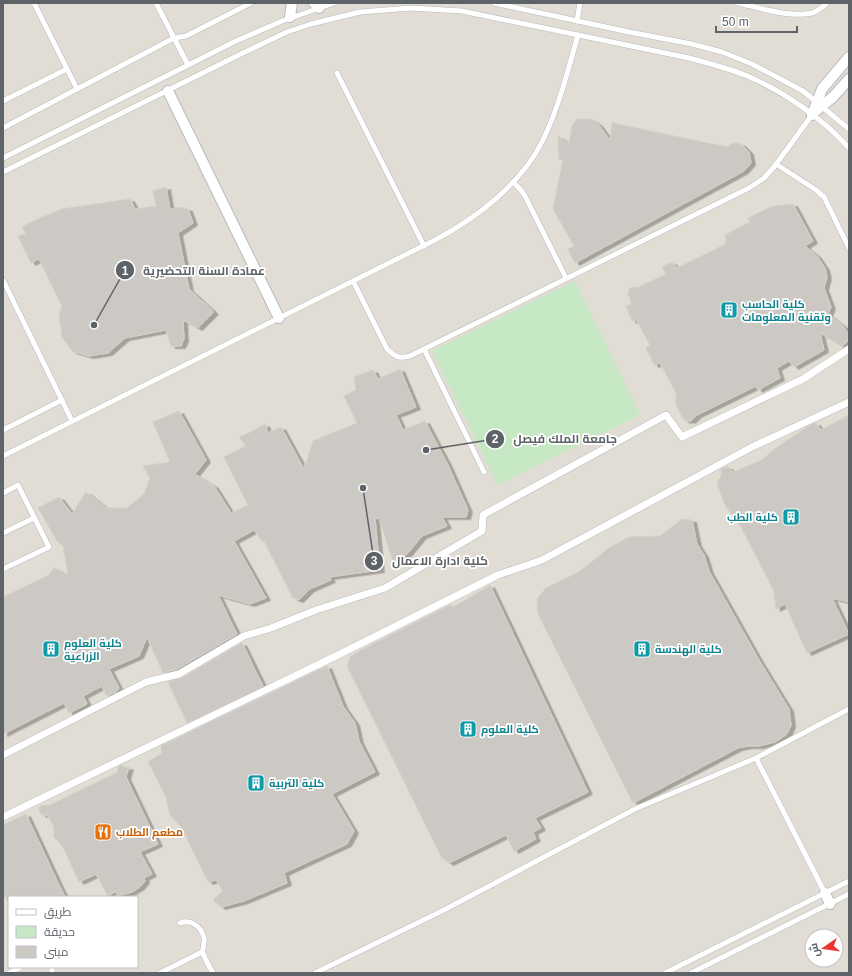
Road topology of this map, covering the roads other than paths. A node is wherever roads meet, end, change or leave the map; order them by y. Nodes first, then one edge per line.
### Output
1 (34, 3) edge
2 (156, 3) edge
3 (251, 3) edge
4 (292, 3) edge
5 (334, 3) edge
6 (494, 3) edge
7 (580, 3) edge
8 (738, 3) edge
9 (827, 3) edge
10 (316, 5) edge
11 (290, 17) junction
12 (577, 21) junction
13 (578, 35) junction
14 (174, 38) junction
15 (849, 57) edge
16 (188, 65) junction
17 (67, 69) junction
18 (336, 73) dead end
19 (849, 79) edge
20 (77, 89) junction
21 (168, 91) junction
22 (3, 101) edge
23 (819, 104) junction
24 (812, 115) junction
25 (3, 128) edge
26 (849, 129) edge
27 (849, 148) edge
28 (3, 158) edge
29 (776, 164) junction
30 (3, 172) edge
31 (513, 182) junction
32 (424, 246) junction
33 (849, 248) edge
34 (566, 278) junction
35 (3, 280) edge
36 (353, 281) junction
37 (279, 318) junction
38 (424, 349) junction
39 (849, 349) edge
40 (62, 400) junction
41 (849, 402) edge
42 (72, 421) junction
43 (3, 430) edge
44 (3, 456) edge
45 (484, 472) dead end
46 (3, 493) edge
47 (34, 518) junction
48 (3, 533) edge
49 (3, 569) edge
50 (849, 710) edge
51 (3, 755) edge
52 (756, 758) junction
53 (3, 817) edge
54 (849, 881) edge
55 (825, 893) junction
56 (849, 894) edge
57 (830, 904) junction
58 (180, 923) dead end
59 (202, 952) junction
60 (19, 968) edge
61 (9, 973) edge
62 (160, 973) edge
63 (213, 973) edge
64 (315, 973) edge
65 (665, 973) edge
66 (691, 973) edge

1 - 17 lane
2 - 14 lane
3 - 14 lane
4 - 11 street
5 - 10 lane
6 - 12 lane
7 - 12 lane
8 - 9 lane
10 - 11 lane
11 - 16 lane
12 - 23 lane
13 - 21 lane
13 - 24 lane
13 - 31 lane
14 - 16 lane
14 - 20 lane
15 - 23 street
16 - 28 lane
17 - 20 lane
17 - 22 lane
18 - 32 lane
19 - 23 street
20 - 25 lane
21 - 30 lane
21 - 37 street
23 - 24 street
23 - 26 lane
24 - 27 lane
24 - 29 lane
29 - 33 lane
29 - 34 lane
31 - 32 lane
31 - 34 lane
32 - 36 lane
34 - 38 lane
35 - 40 lane
36 - 37 lane
36 - 38 lane
37 - 42 lane
38 - 45 lane
39 - 51 street
40 - 42 lane
40 - 43 lane
41 - 53 street
42 - 44 lane
46 - 47 lane
47 - 48 lane
47 - 49 lane
50 - 52 lane
52 - 55 lane
52 - 64 lane
54 - 55 lane
55 - 57 street
55 - 65 lane
56 - 57 lane
57 - 66 lane
58 - 59 lane
59 - 62 lane
59 - 63 lane
60 - 61 lane

